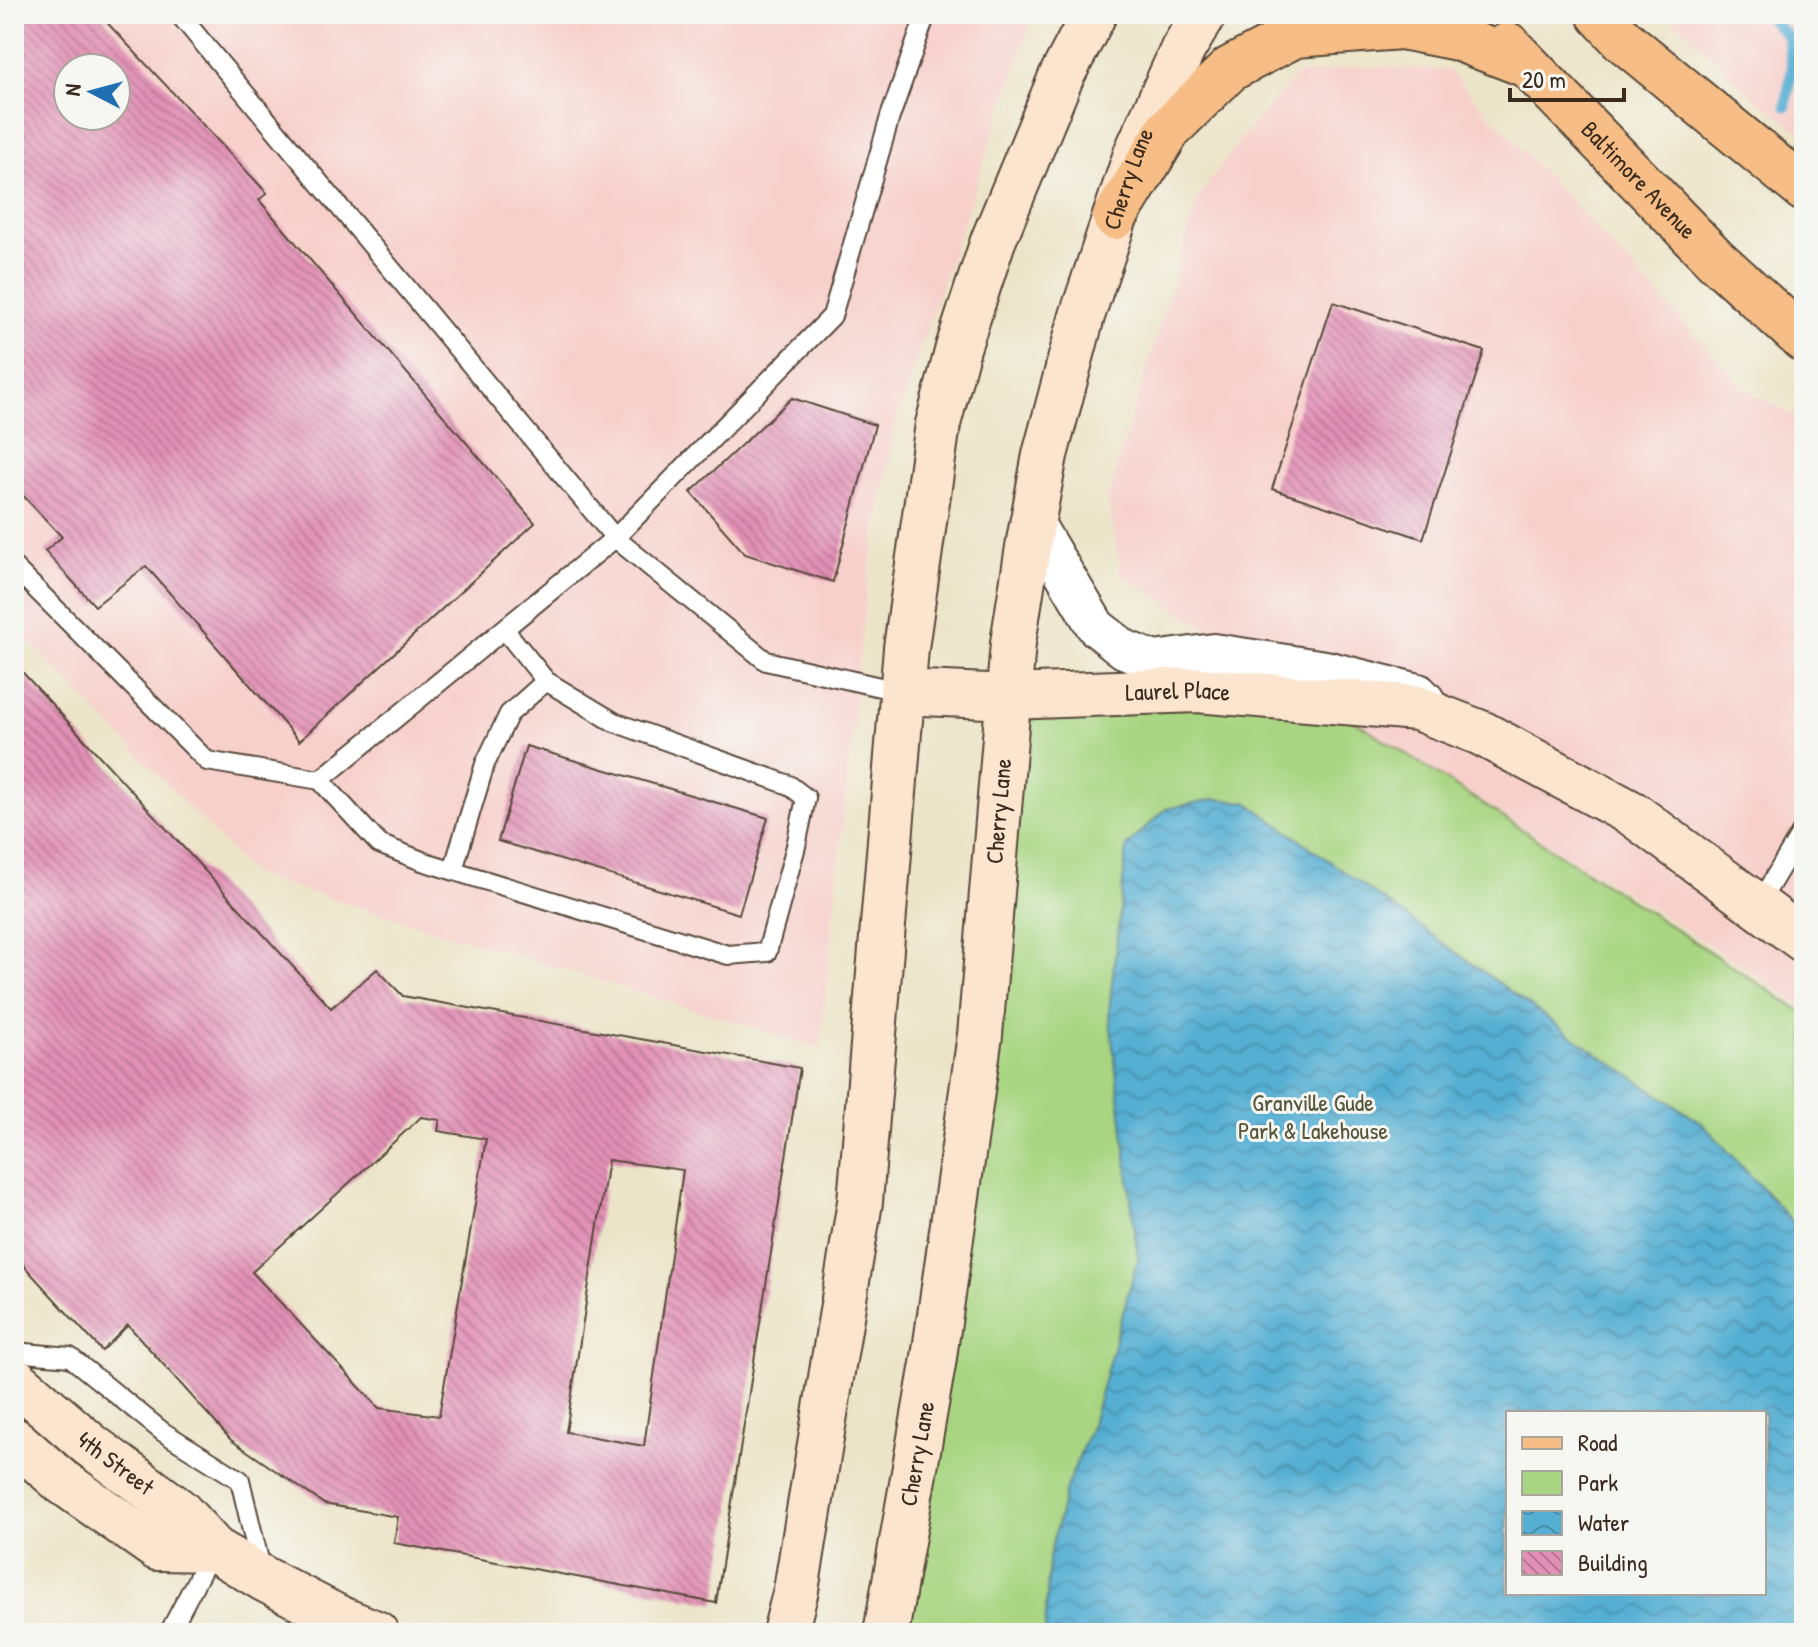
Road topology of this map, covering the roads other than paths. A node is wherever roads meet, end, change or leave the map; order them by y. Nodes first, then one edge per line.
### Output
1 (179, 14) edge
2 (926, 14) edge
3 (1094, 14) edge
4 (1204, 14) edge
5 (1479, 14) edge
6 (1609, 23) edge
7 (1527, 65) junction
8 (1804, 189) edge
9 (1115, 217) junction
10 (1804, 340) edge
11 (1033, 521) junction
12 (615, 538) junction
13 (14, 567) edge
14 (504, 629) junction
15 (546, 681) junction
16 (902, 692) junction
17 (1009, 697) junction
18 (1452, 722) junction
19 (320, 780) junction
20 (1804, 828) edge
21 (453, 870) junction
22 (1757, 907) junction
23 (1804, 940) edge
24 (14, 1352) edge
25 (14, 1379) edge
26 (14, 1440) edge
27 (214, 1549) junction
28 (264, 1579) junction
29 (169, 1633) edge
30 (376, 1633) edge
31 (785, 1633) edge
32 (886, 1633) edge

1 - 12 lane
2 - 12 lane
3 - 16 main road
4 - 9 main road, Cherry Lane
5 - 7 main road, Baltimore Avenue
6 - 8 main road
7 - 9 main road
7 - 10 main road, Baltimore Avenue
9 - 11 main road, Cherry Lane
11 - 17 main road, Cherry Lane
11 - 18 street, Laurel Place
12 - 14 lane
12 - 16 lane
13 - 19 lane
14 - 15 lane
14 - 19 lane
15 - 21 lane
15 - 21 lane
16 - 17 main road, Laurel Place
16 - 31 main road
17 - 18 main road, Laurel Place
17 - 32 main road, Cherry Lane
18 - 22 main road, Laurel Place
19 - 21 lane
20 - 22 lane
22 - 23 main road, Laurel Place
24 - 28 lane
25 - 27 main road, 4th Street
26 - 27 main road, 4th Street
27 - 28 main road, 4th Street
27 - 29 lane
28 - 30 main road, 4th Street

